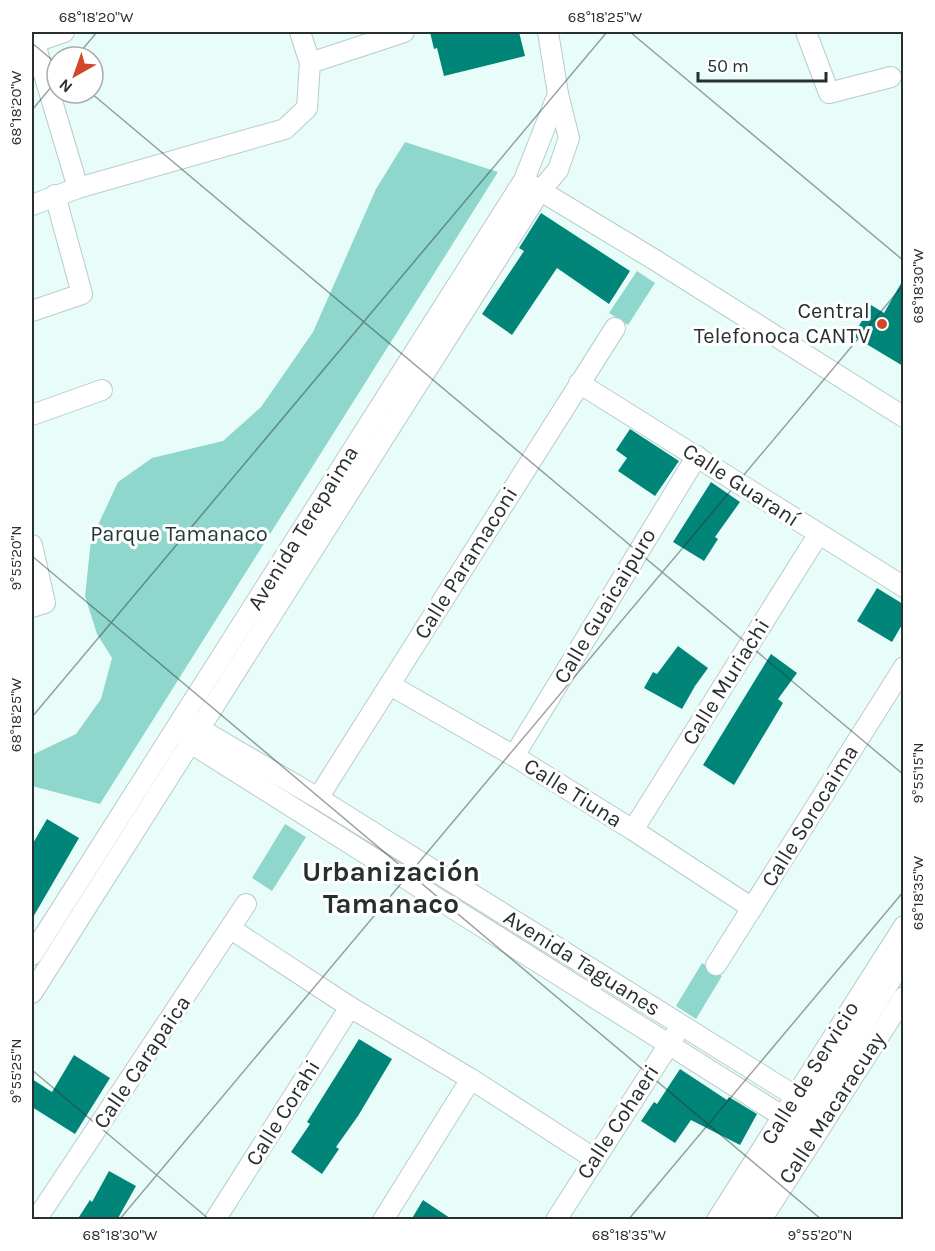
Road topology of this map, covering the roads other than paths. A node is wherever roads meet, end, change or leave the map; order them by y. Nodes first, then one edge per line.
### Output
1 (64, 32) edge
2 (300, 32) edge
3 (404, 32) edge
4 (548, 32) edge
5 (806, 32) edge
6 (32, 40) edge
7 (310, 63) junction
8 (891, 77) dead end
9 (558, 93) junction
10 (524, 180) junction
11 (78, 188) junction
12 (540, 191) junction
13 (56, 195) junction
14 (32, 205) edge
15 (32, 311) edge
16 (615, 328) dead end
17 (579, 383) junction
18 (102, 390) dead end
19 (32, 415) edge
20 (903, 417) edge
21 (697, 456) junction
22 (818, 535) junction
23 (32, 545) edge
24 (903, 586) edge
25 (32, 607) edge
26 (903, 667) edge
27 (390, 685) junction
28 (190, 729) junction
29 (514, 756) junction
30 (318, 798) junction
31 (633, 830) junction
32 (246, 904) dead end
33 (752, 908) junction
34 (903, 926) edge
35 (231, 928) junction
36 (32, 955) edge
37 (903, 959) edge
38 (716, 965) dead end
39 (32, 993) edge
40 (903, 996) edge
41 (350, 1007) junction
42 (681, 1025) junction
43 (668, 1044) junction
44 (471, 1079) junction
45 (811, 1106) junction
46 (783, 1116) junction
47 (807, 1131) junction
48 (595, 1159) junction
49 (36, 1220) edge
50 (215, 1220) edge
51 (383, 1220) edge
52 (556, 1220) edge
53 (717, 1220) edge
54 (740, 1220) edge
55 (761, 1220) edge

1 - 6 street
2 - 7 street
3 - 7 street
4 - 9 street, Avenida Terepaima
5 - 8 street
6 - 11 street
7 - 11 street
9 - 10 street, Avenida Terepaima
9 - 12 street, Avenida Terepaima
10 - 12 street
10 - 28 street, Avenida Terepaima
11 - 13 street
12 - 20 street
12 - 28 street, Avenida Terepaima
13 - 14 street
13 - 15 street
16 - 17 street, Calle Paramaconi
17 - 21 street, Calle Guaraní
17 - 27 street, Calle Paramaconi
18 - 19 street
21 - 22 street, Calle Guaraní
21 - 29 street, Calle Guaicaipuro
22 - 24 street, Calle Guaraní
22 - 31 street, Calle Muriachi
23 - 25 street
26 - 33 street, Calle Sorocaima
27 - 29 street, Calle Tiuna
27 - 30 street, Calle Paramaconi
28 - 30 street, Avenida Taguanes
28 - 36 street, Avenida Terepaima
28 - 39 street, Avenida Terepaima
28 - 43 street, Avenida Taguanes
29 - 31 street, Calle Tiuna
30 - 42 street, Avenida Taguanes
31 - 33 street, Calle Tiuna
32 - 35 street, Calle Carapaica
33 - 38 street, Calle Sorocaima
34 - 45 street, Calle de Servicio
35 - 41 street
35 - 49 street, Calle Carapaica
37 - 45 street, Calle Macaracuay
40 - 45 street, Calle Macaracuay
41 - 44 street
41 - 50 street, Calle Corahi
42 - 43 street, Calle Cohaeri
42 - 45 street, Avenida Taguanes
43 - 46 street, Avenida Taguanes
43 - 48 street, Calle Cohaeri
44 - 48 street
44 - 51 street
45 - 46 street, Calle de Servicio
45 - 47 street, Calle Macaracuay
46 - 47 street, Avenida Taguanes
46 - 53 street, Calle de Servicio
47 - 54 street, Calle Macaracuay
47 - 55 street, Calle Macaracuay
48 - 52 street, Calle Cohaeri

